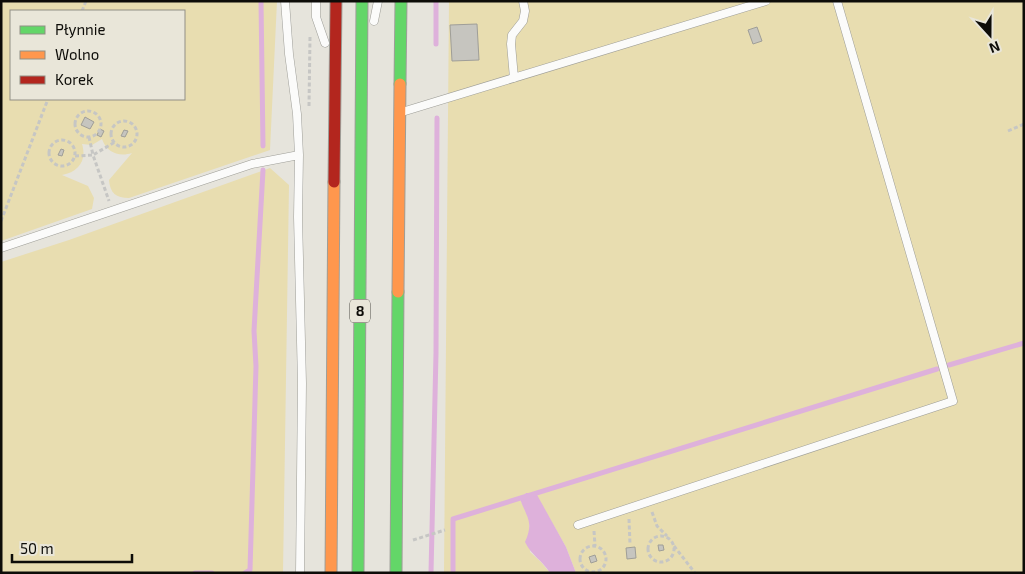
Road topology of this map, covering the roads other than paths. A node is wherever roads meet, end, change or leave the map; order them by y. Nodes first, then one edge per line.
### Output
1 (285, 1) edge
2 (316, 1) edge
3 (336, 1) edge
4 (362, 1) edge
5 (378, 1) edge
6 (401, 1) edge
7 (523, 1) edge
8 (766, 1) edge
9 (837, 1) edge
10 (362, 50) junction
11 (336, 61) junction
12 (514, 78) junction
13 (400, 113) junction
14 (299, 156) junction
15 (1, 248) edge
16 (578, 526) dead end
17 (300, 573) edge
18 (331, 573) edge
19 (358, 573) edge
20 (396, 573) edge

1 - 14 lane
2 - 11 lane
3 - 11 main road, 8
4 - 10 main road, 8
5 - 10 lane
6 - 13 main road
7 - 12 lane
8 - 12 lane
9 - 16 lane
10 - 19 main road, 8
11 - 18 main road, 8
12 - 13 lane
13 - 20 main road
14 - 15 lane
14 - 17 lane

